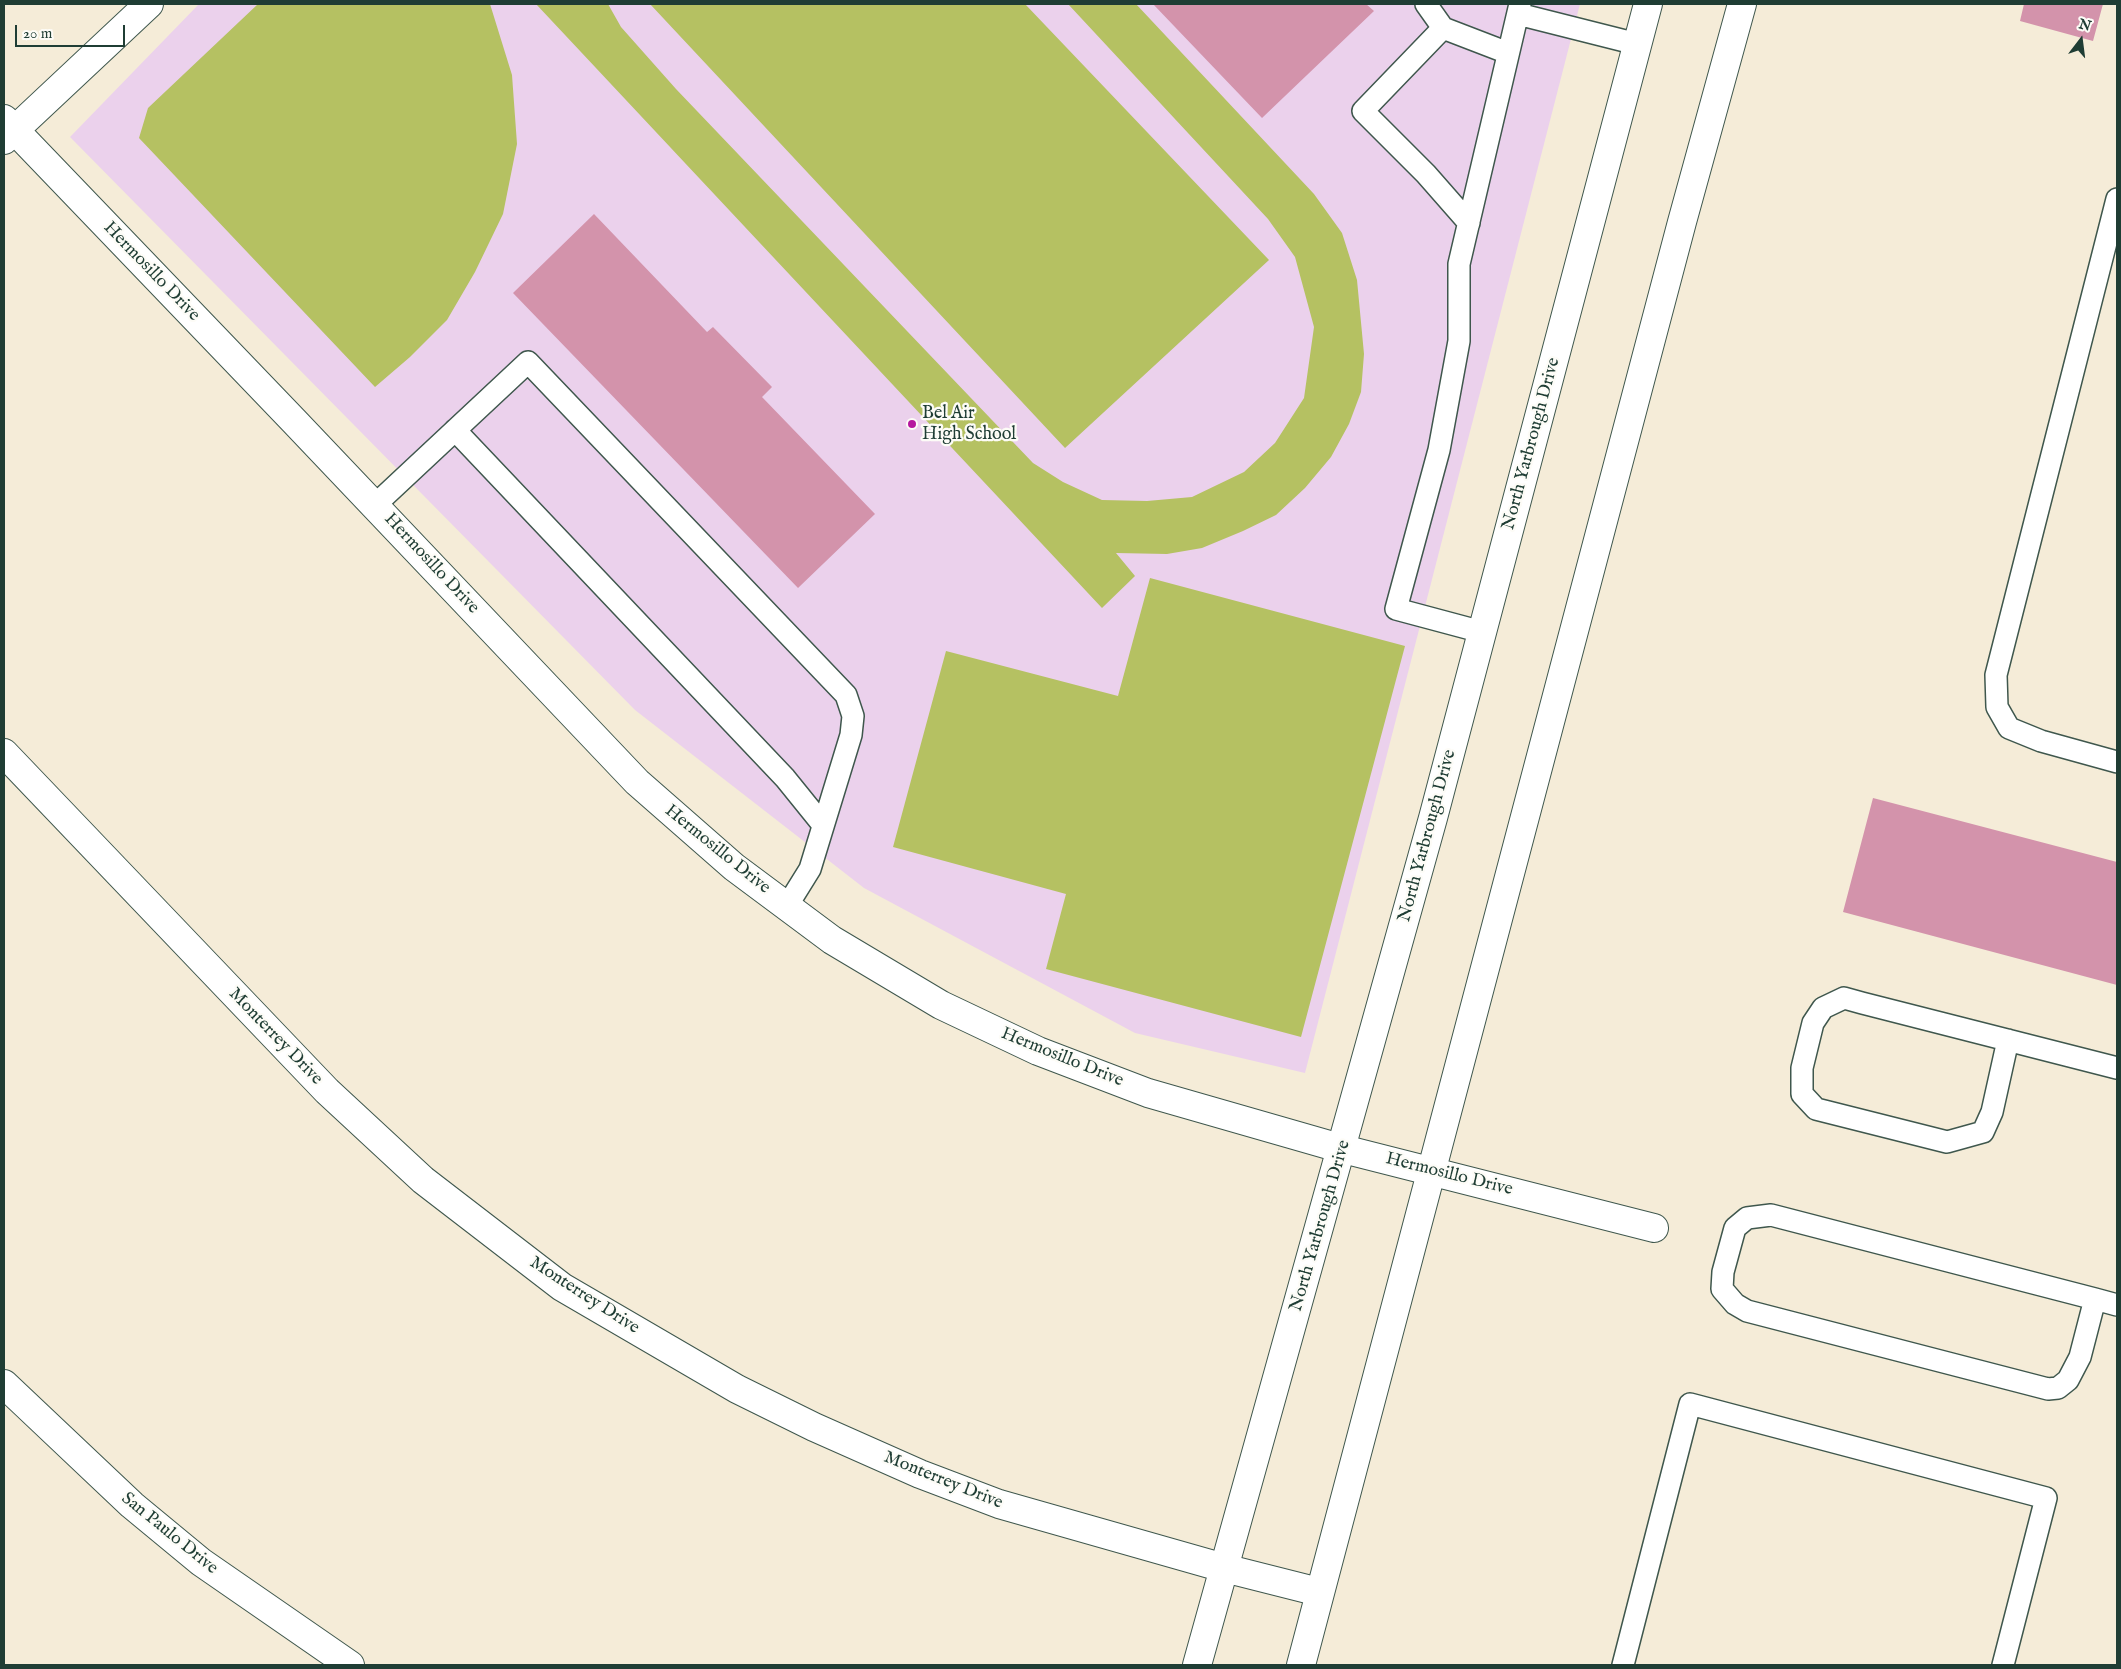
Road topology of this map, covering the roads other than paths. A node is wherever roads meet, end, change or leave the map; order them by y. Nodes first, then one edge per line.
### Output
1 (149, 4) edge
2 (1426, 4) edge
3 (1648, 4) edge
4 (1742, 4) edge
5 (1519, 9) edge
6 (1443, 28) junction
7 (1637, 44) junction
8 (1508, 53) junction
9 (7, 130) edge
10 (2117, 199) edge
11 (1469, 223) junction
12 (455, 430) junction
13 (375, 506) junction
14 (1482, 632) junction
15 (4, 753) edge
16 (2117, 762) edge
17 (823, 825) junction
18 (787, 906) junction
19 (2008, 1040) junction
20 (2117, 1068) edge
21 (1342, 1149) junction
22 (1433, 1170) junction
23 (1654, 1228) dead end
24 (2095, 1299) junction
25 (2117, 1305) edge
26 (4, 1384) edge
27 (1224, 1568) junction
28 (1319, 1592) junction
29 (350, 1665) edge
30 (1197, 1665) edge
31 (1301, 1665) edge
32 (1623, 1665) edge
33 (2003, 1665) edge

1 - 9 street
2 - 6 lane
3 - 7 street, North Yarbrough Drive
4 - 22 street
5 - 7 lane
5 - 8 lane
6 - 8 lane
6 - 11 lane
7 - 14 street, North Yarbrough Drive
8 - 11 lane
9 - 13 street, Hermosillo Drive
10 - 16 lane
11 - 14 lane
12 - 13 lane
12 - 17 lane
12 - 17 lane
13 - 18 street, Hermosillo Drive
14 - 21 street, North Yarbrough Drive
15 - 27 street, Monterrey Drive
17 - 18 lane
18 - 21 street, Hermosillo Drive
19 - 19 lane
19 - 20 lane
21 - 22 street, Hermosillo Drive
21 - 27 street, North Yarbrough Drive
22 - 23 street, Hermosillo Drive
22 - 28 street
24 - 24 lane
24 - 25 lane
26 - 29 street, San Paulo Drive
27 - 28 street, Monterrey Drive
27 - 30 street, North Yarbrough Drive
28 - 31 street
32 - 33 lane

